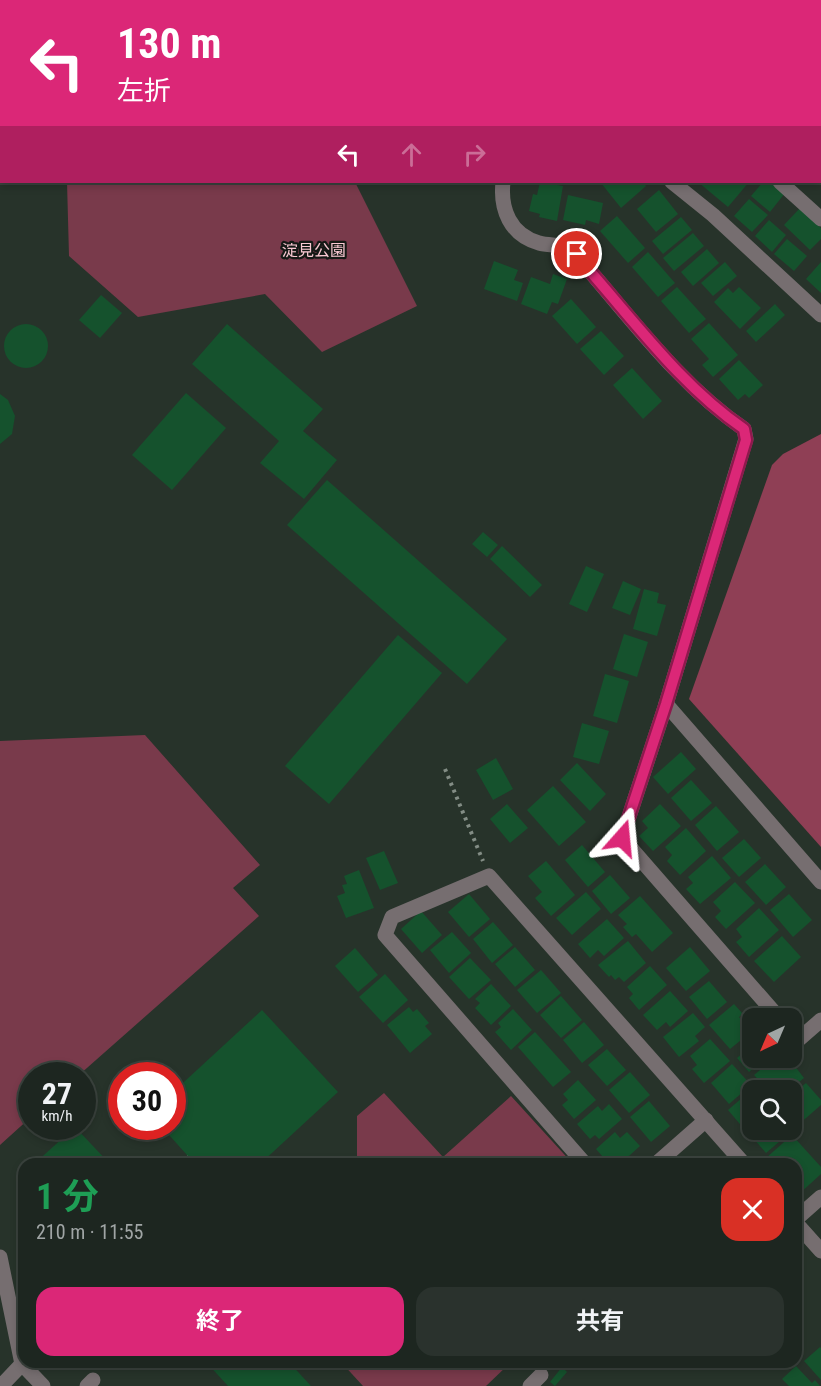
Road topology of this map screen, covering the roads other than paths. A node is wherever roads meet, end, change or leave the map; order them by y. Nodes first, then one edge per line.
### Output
1 (503, 183) edge
2 (673, 183) edge
3 (781, 183) edge
4 (821, 219) edge
5 (821, 315) edge
6 (666, 704) junction
7 (821, 882) edge
8 (770, 1008) edge
9 (821, 1020) edge
10 (802, 1037) edge
11 (706, 1120) junction
12 (580, 1158) edge
13 (663, 1158) edge
14 (739, 1158) edge
15 (821, 1197) edge
16 (802, 1215) edge
17 (802, 1228) edge
18 (821, 1251) edge
19 (0, 1257) edge
20 (18, 1345) edge
21 (18, 1368) edge
22 (26, 1368) edge
23 (541, 1375) dead end
24 (1, 1386) edge
25 (43, 1386) edge
26 (530, 1386) edge

1 - 6 street
2 - 5 street
3 - 4 street
6 - 7 street
6 - 8 street
9 - 10 street
11 - 12 street
11 - 13 street
11 - 14 street
15 - 16 street
17 - 18 street
19 - 20 street
21 - 24 street
22 - 25 street
23 - 26 street

